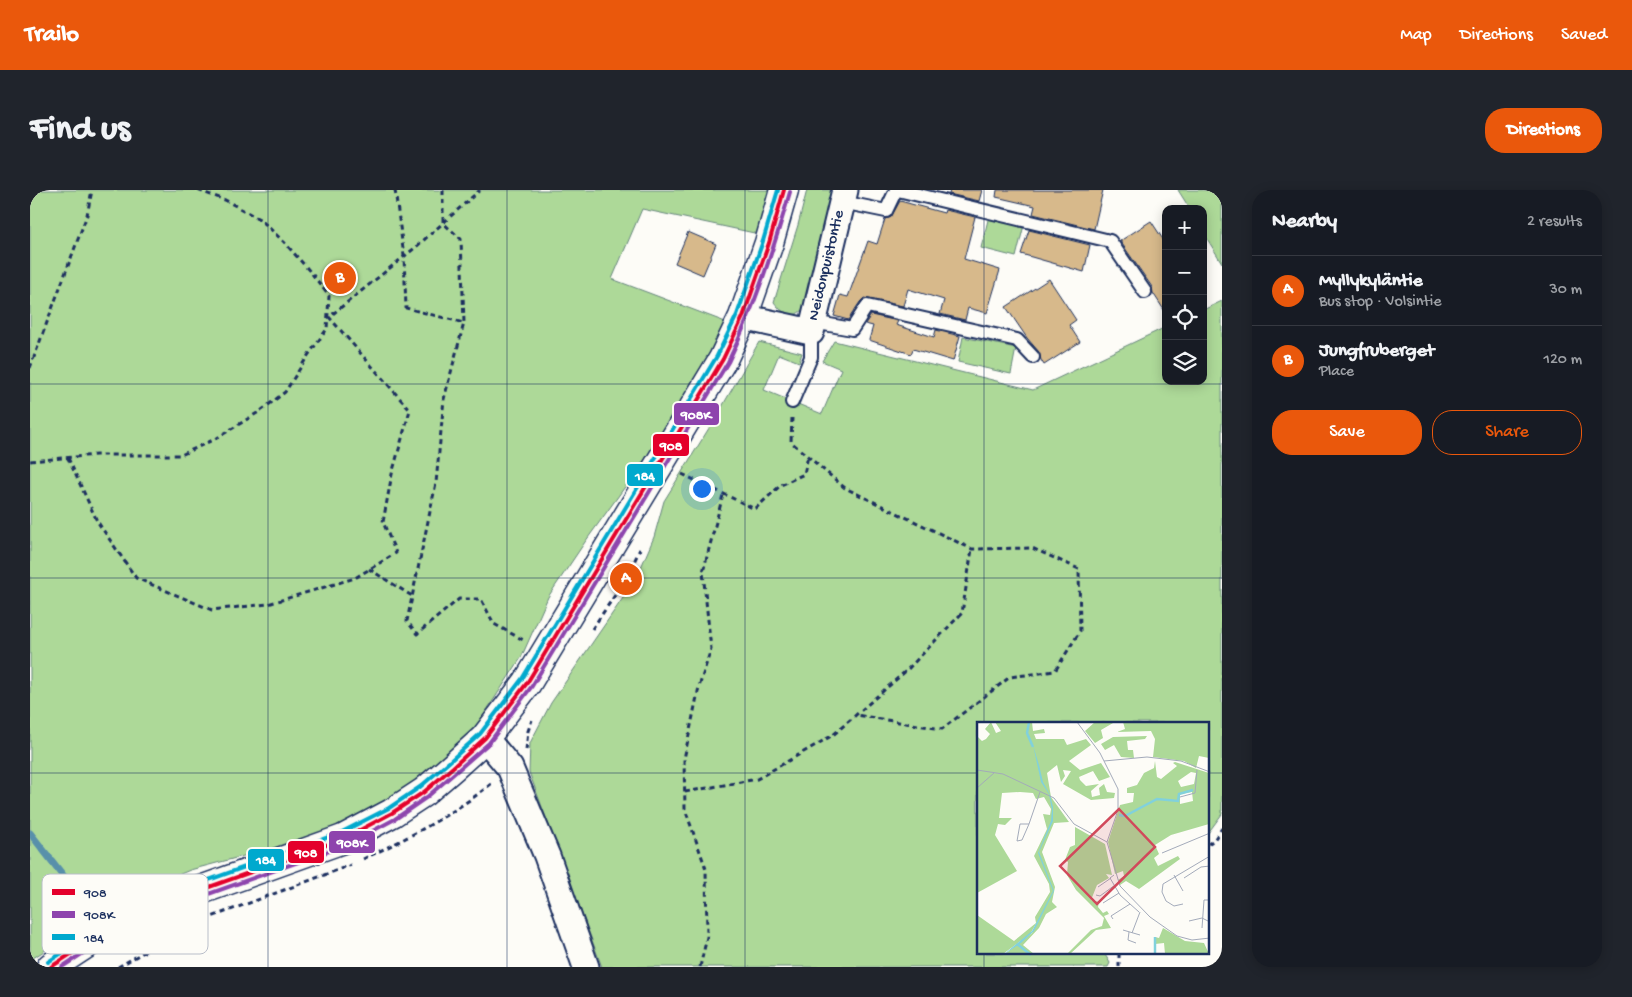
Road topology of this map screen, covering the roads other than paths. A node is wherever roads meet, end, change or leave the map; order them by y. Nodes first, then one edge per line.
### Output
1 (784, 190) edge
2 (897, 190) edge
3 (843, 196) edge
4 (1145, 292) dead end
5 (743, 317) junction
6 (812, 327) junction
7 (1033, 357) dead end
8 (792, 402) road end
9 (485, 738) junction
10 (208, 887) edge
11 (72, 954) edge
12 (52, 967) edge
13 (586, 967) edge

1 - 5 street
2 - 3 lane
2 - 4 lane
3 - 6 street, Neidonpuistontie
5 - 6 street, Neidonpuistontie
5 - 9 street
6 - 7 lane
6 - 8 lane
9 - 10 street
9 - 13 street
11 - 12 street

